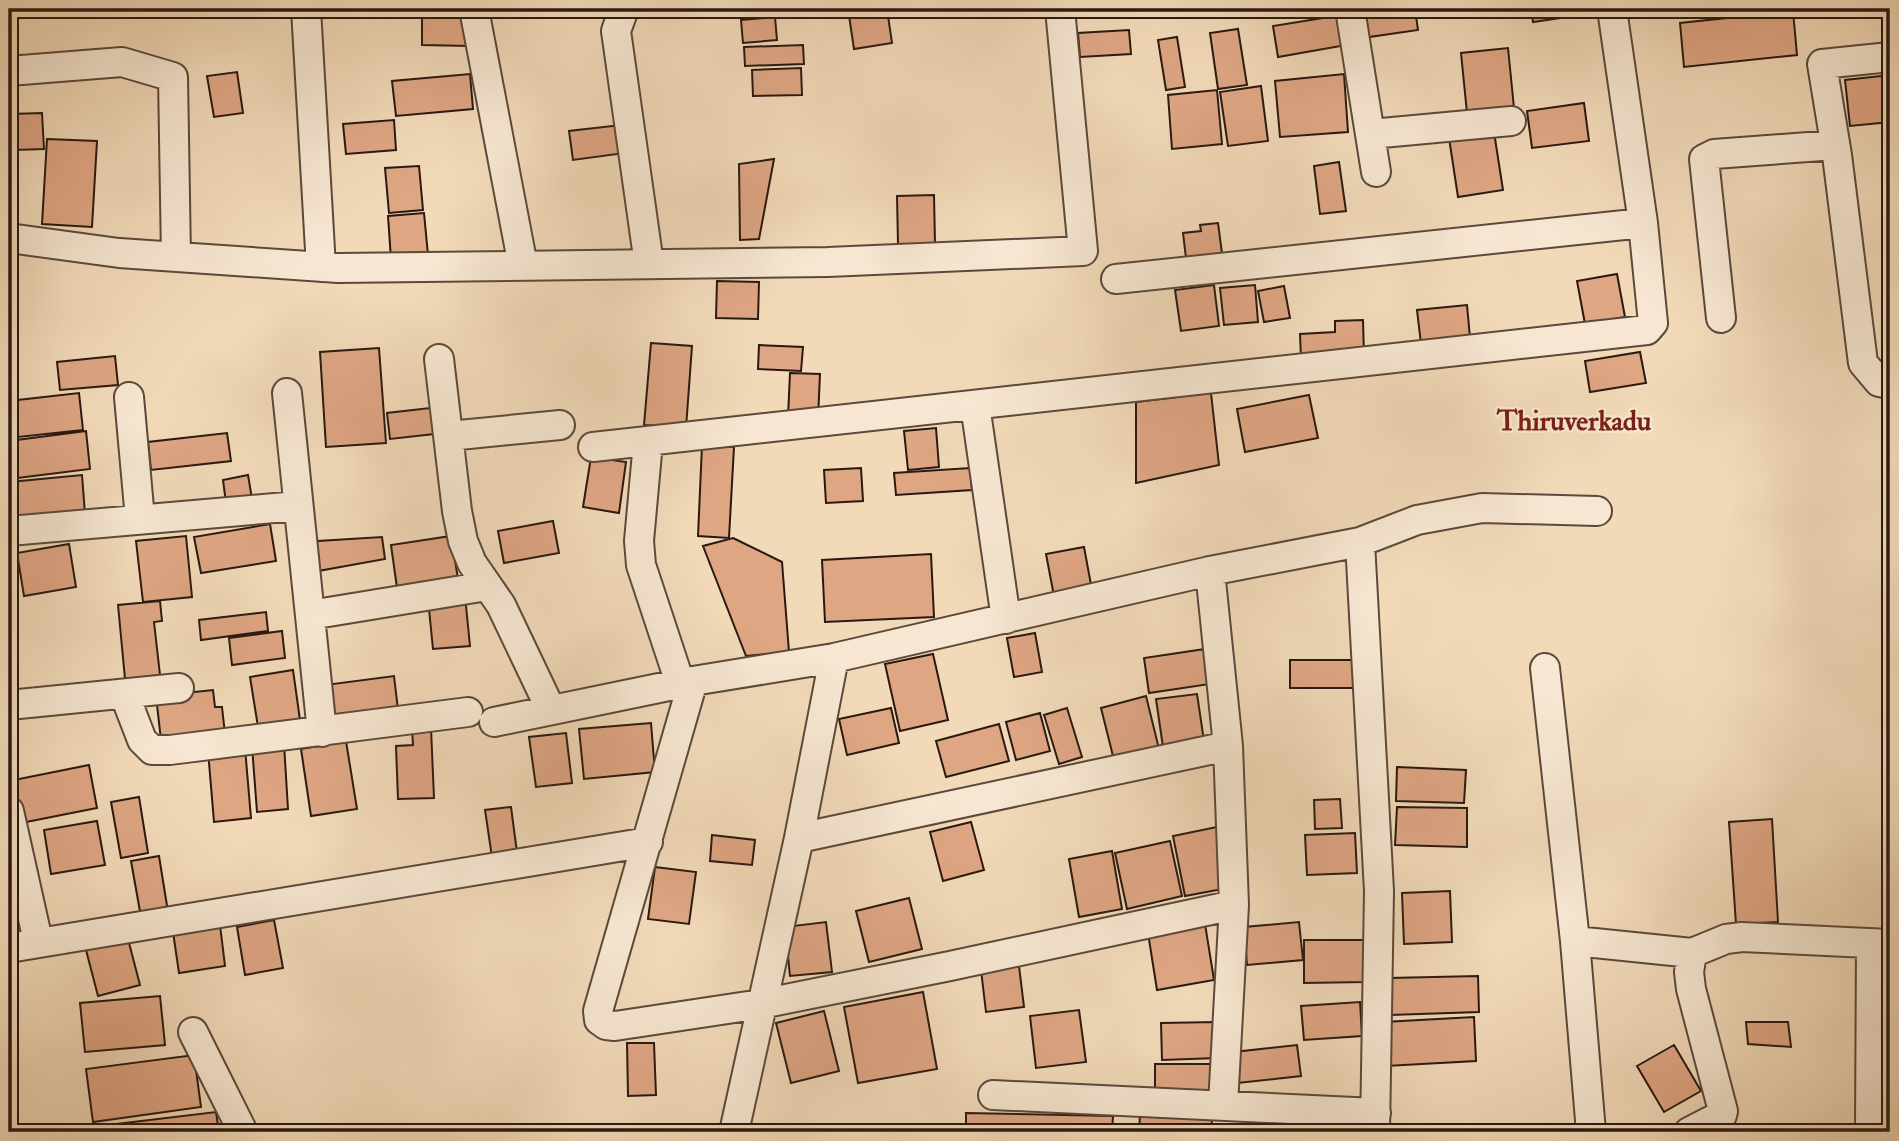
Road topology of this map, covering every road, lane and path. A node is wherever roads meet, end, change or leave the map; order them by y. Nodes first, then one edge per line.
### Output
1 (306, 9) edge
2 (474, 9) edge
3 (624, 9) edge
4 (1060, 9) edge
5 (1350, 9) edge
6 (1612, 9) edge
7 (1890, 57) edge
8 (9, 71) edge
9 (1511, 121) dead end
10 (1371, 134) junction
11 (1835, 145) junction
12 (1377, 172) dead end
13 (1643, 223) junction
14 (9, 238) edge
15 (176, 257) junction
16 (649, 264) junction
17 (523, 266) junction
18 (321, 267) junction
19 (1116, 279) dead end
20 (1721, 318) dead end
21 (439, 359) dead end
22 (1890, 384) edge
23 (287, 393) dead end
24 (129, 397) dead end
25 (975, 405) junction
26 (561, 425) dead end
27 (449, 436) junction
28 (648, 442) junction
29 (593, 447) dead end
30 (298, 506) junction
31 (1597, 511) dead end
32 (140, 519) junction
33 (9, 531) edge
34 (1360, 542) junction
35 (1210, 572) junction
36 (487, 586) junction
37 (310, 615) junction
38 (1006, 620) junction
39 (834, 658) junction
40 (1545, 668) dead end
41 (686, 682) junction
42 (179, 688) dead end
43 (125, 696) junction
44 (9, 705) edge
45 (551, 710) junction
46 (468, 712) dead end
47 (495, 722) dead end
48 (322, 732) junction
49 (1228, 746) junction
50 (9, 811) edge
51 (799, 838) junction
52 (648, 842) junction
53 (1234, 905) junction
54 (38, 941) junction
55 (1574, 941) junction
56 (1880, 943) edge
57 (9, 947) edge
58 (1692, 953) junction
59 (761, 1004) junction
60 (193, 1032) dead end
61 (993, 1095) dead end
62 (1223, 1105) junction
63 (1375, 1123) edge
64 (243, 1132) edge
65 (734, 1132) edge
66 (1591, 1132) edge
67 (1689, 1132) edge
68 (1870, 1132) edge

1 - 18 street
2 - 17 street
3 - 16 street
4 - 16 street
5 - 10 street
6 - 13 street
7 - 11 street
8 - 15 street
9 - 10 street
10 - 12 street
11 - 20 street
11 - 22 street
13 - 19 street
13 - 25 street
14 - 15 street
15 - 18 street
16 - 17 street
17 - 18 street
21 - 27 street
23 - 30 street
24 - 32 street
25 - 28 street
25 - 38 street
26 - 27 street
27 - 36 street
28 - 29 street
28 - 41 street
30 - 32 street
30 - 37 street
31 - 34 street
32 - 33 street
34 - 35 street
34 - 63 street
35 - 38 street
35 - 49 street
36 - 37 street
36 - 45 street
37 - 48 street
38 - 39 street
39 - 41 street
39 - 51 street
40 - 55 street
41 - 45 street
41 - 52 street
42 - 43 street
43 - 44 street
43 - 48 street
45 - 47 street
46 - 48 street
49 - 51 street
49 - 53 street
50 - 54 street
51 - 59 street
52 - 54 street
52 - 59 street
53 - 59 street
53 - 62 street
54 - 57 street
55 - 58 street
55 - 66 street
56 - 58 street
56 - 68 street
58 - 67 street
59 - 65 street
60 - 64 street
61 - 62 street
62 - 63 street

